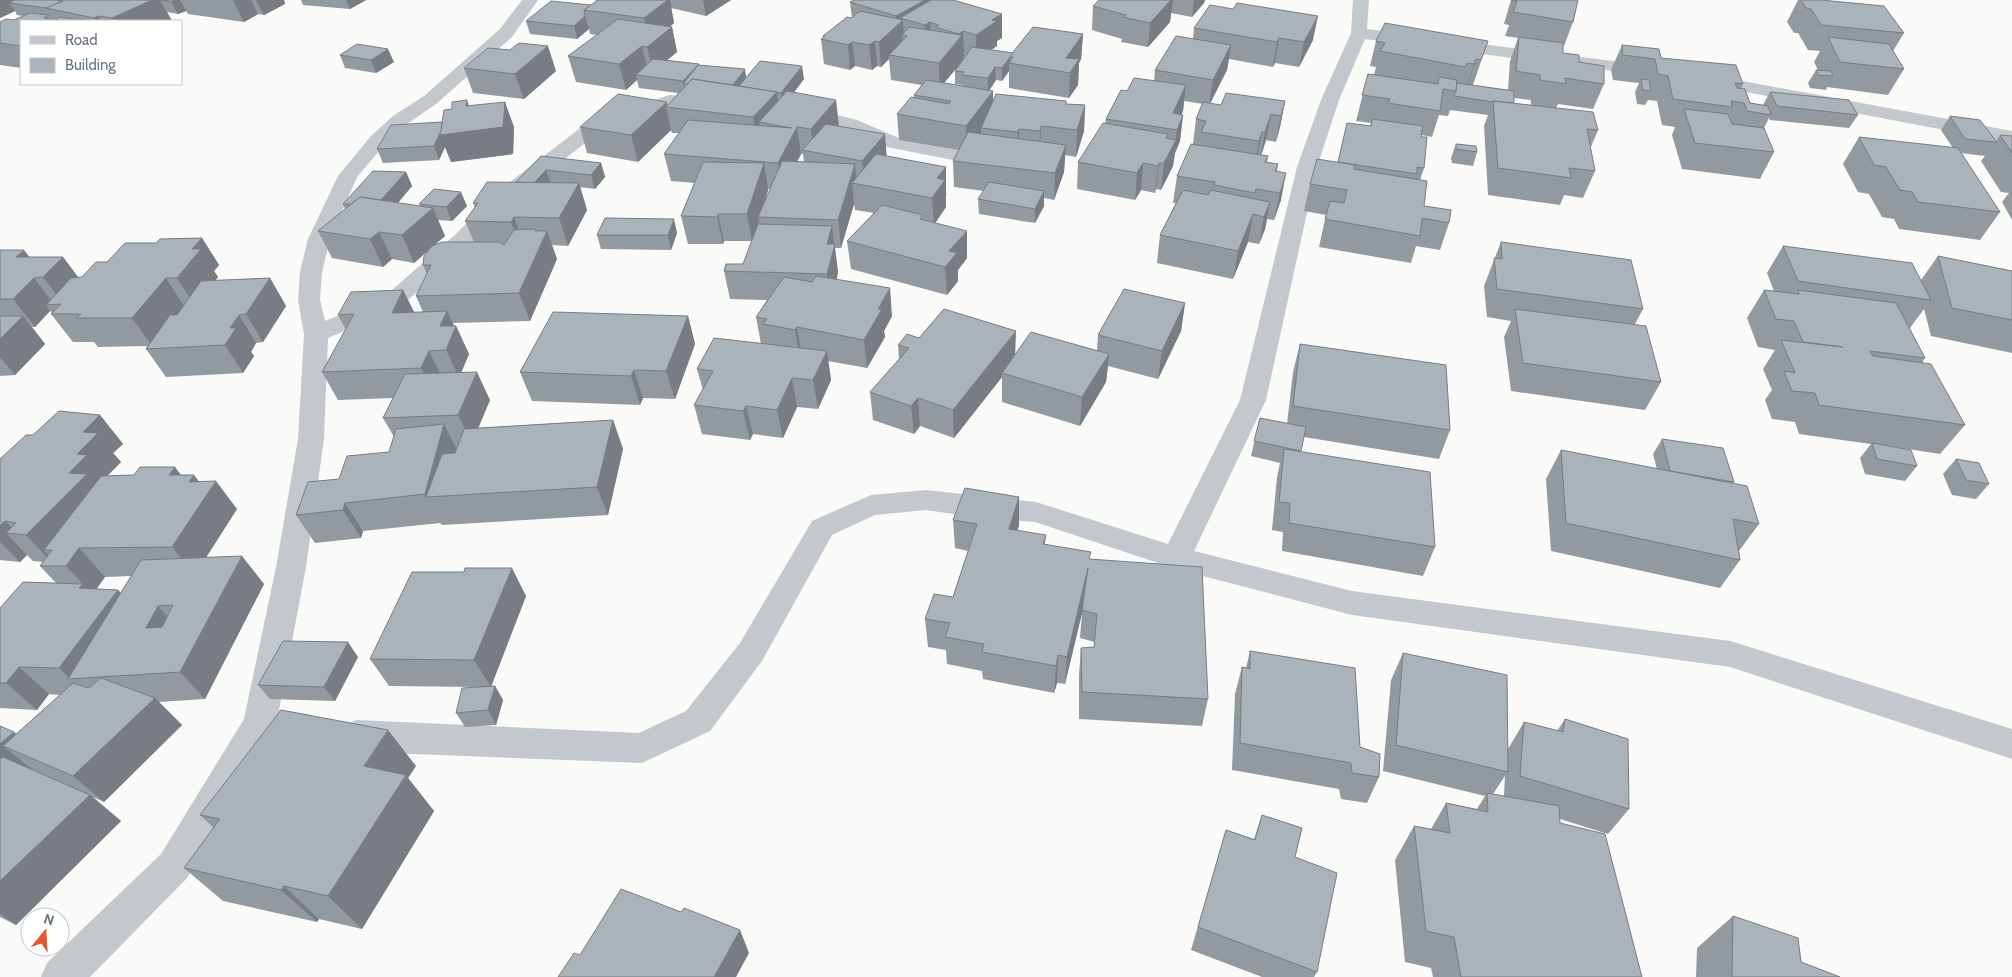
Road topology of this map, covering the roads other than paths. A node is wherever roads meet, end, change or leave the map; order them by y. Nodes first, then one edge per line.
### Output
1 (530, 0) edge
2 (1361, 0) edge
3 (1359, 33) junction
4 (725, 103) edge
5 (787, 110) edge
6 (2012, 137) edge
7 (953, 154) dead end
8 (316, 334) junction
9 (1176, 558) junction
10 (260, 722) junction
11 (2012, 744) edge
12 (61, 977) edge

1 - 8 street
2 - 3 street
3 - 6 street
3 - 9 street
4 - 8 street
5 - 7 street
8 - 10 street
9 - 10 street
9 - 11 street
10 - 12 street

